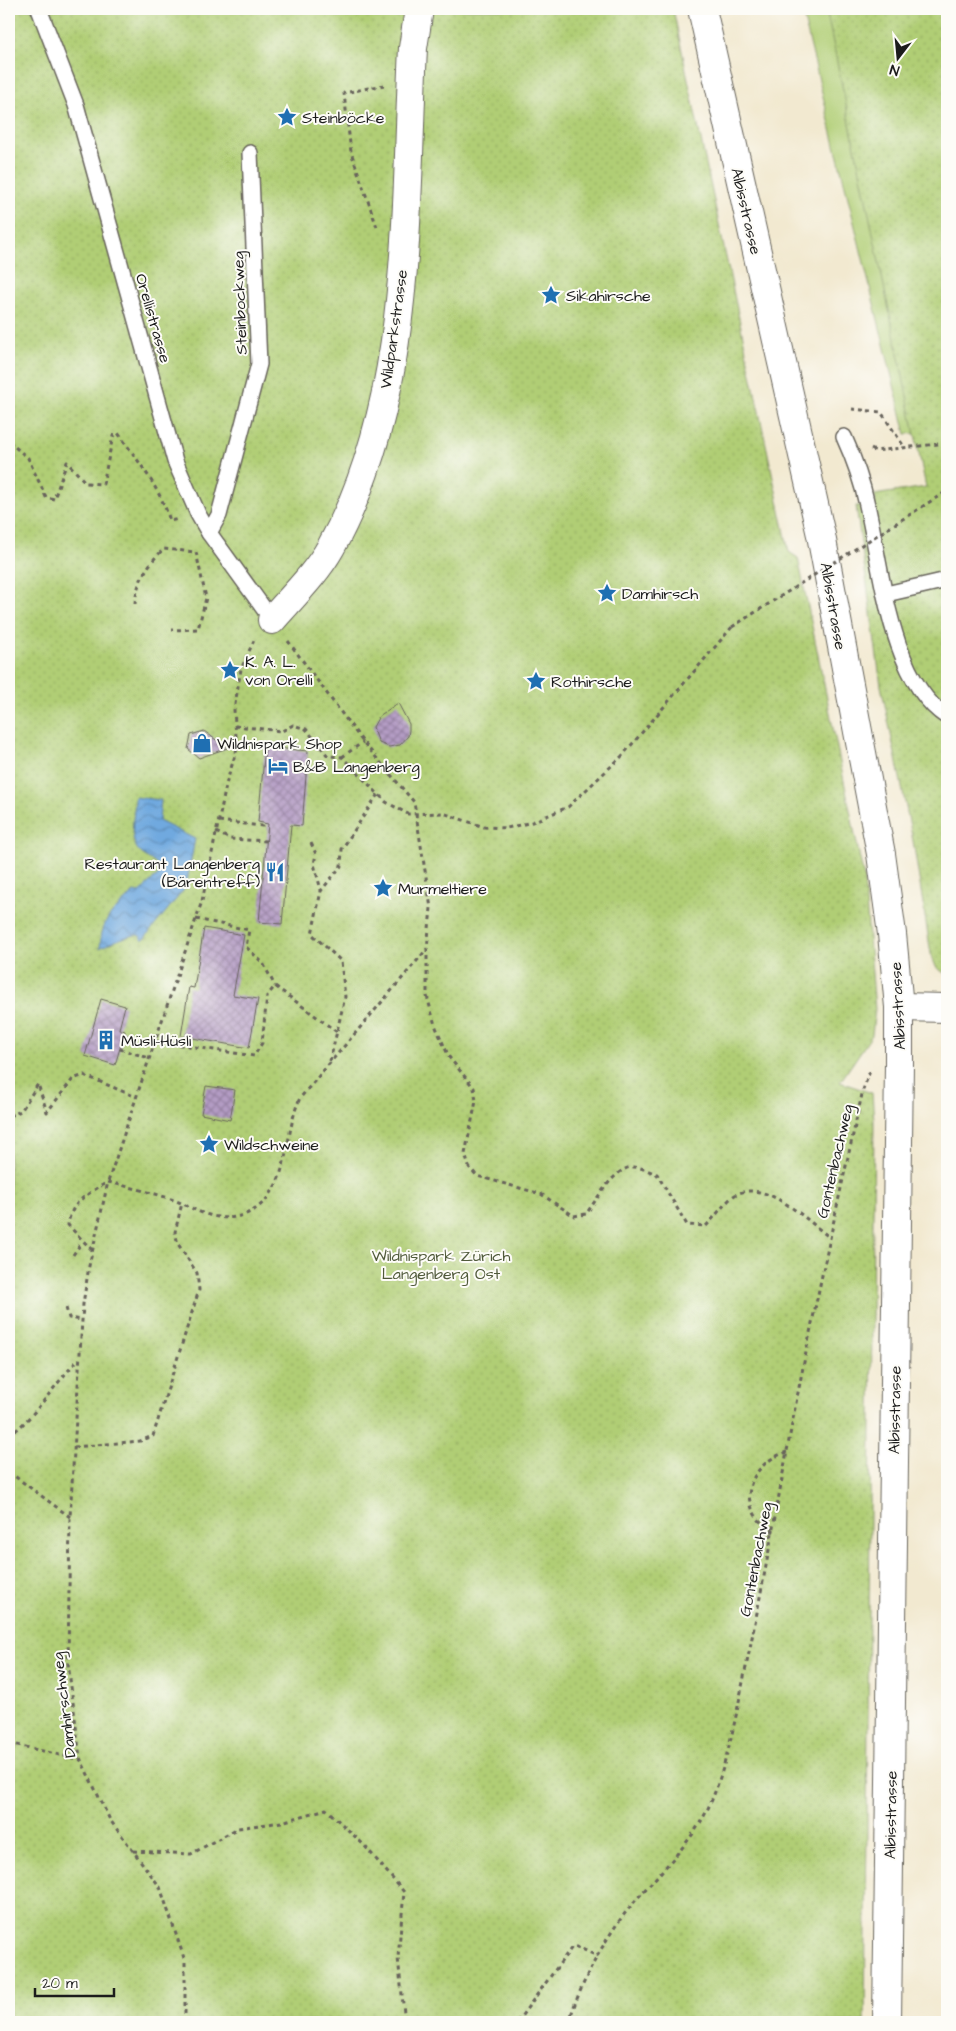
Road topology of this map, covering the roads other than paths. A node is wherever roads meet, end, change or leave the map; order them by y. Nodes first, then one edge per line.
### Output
1 (39, 9) edge
2 (419, 9) edge
3 (702, 9) edge
4 (250, 153) dead end
5 (844, 437) road end
6 (209, 533) junction
7 (947, 580) edge
8 (886, 594) junction
9 (272, 620) joint
10 (947, 717) edge
11 (899, 1007) junction
12 (947, 1008) edge
13 (887, 2022) edge

1 - 6 lane, Orellistrasse
2 - 9 main road, Wildparkstrasse
3 - 11 main road, Albisstrasse
4 - 6 lane, Steinbockweg
5 - 8 lane
6 - 9 lane, Orellistrasse
7 - 8 lane
8 - 10 lane
11 - 12 main road
11 - 13 main road, Albisstrasse

